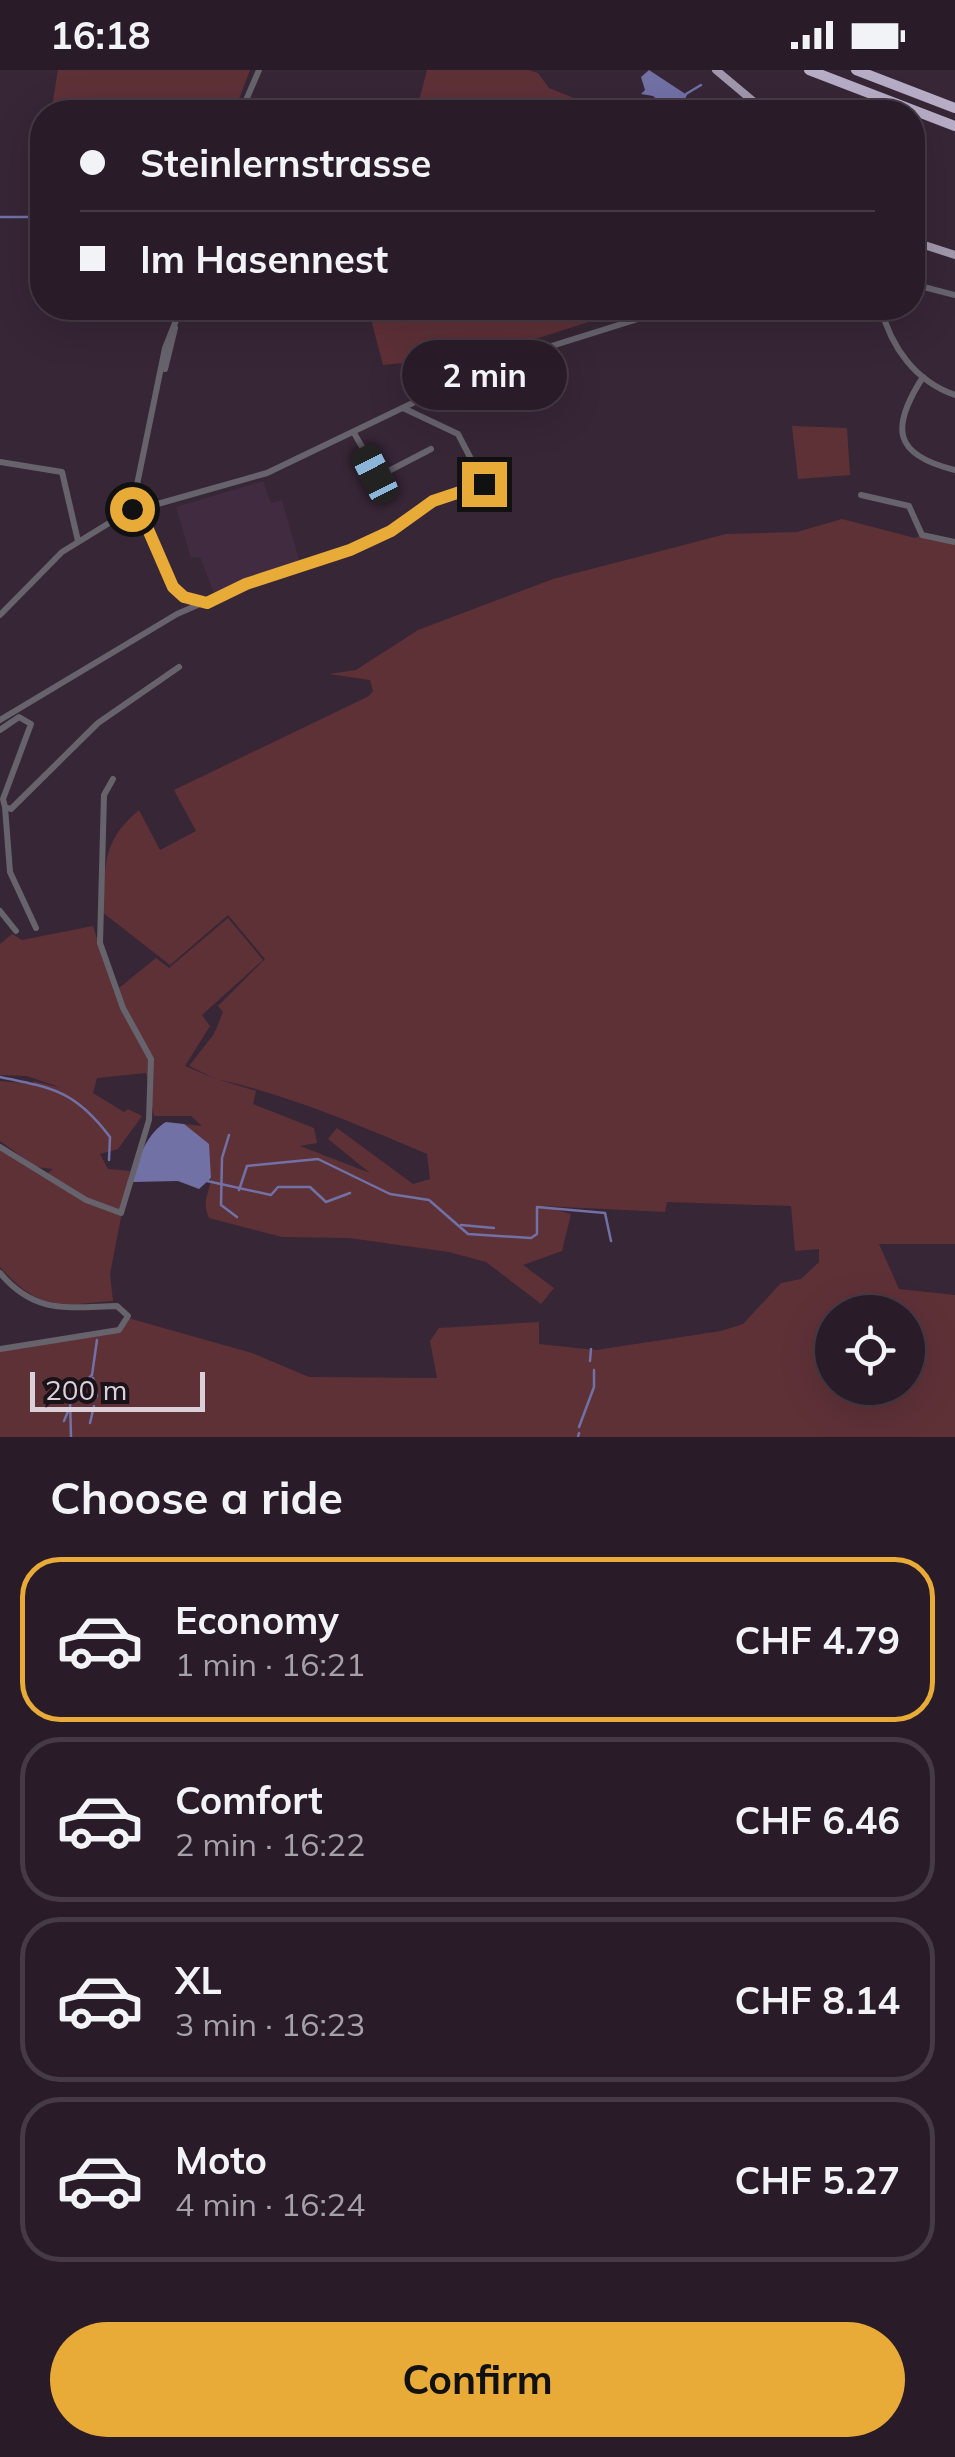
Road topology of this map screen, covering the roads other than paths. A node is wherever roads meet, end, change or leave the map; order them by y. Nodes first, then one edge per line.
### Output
1 (259, 70) edge
2 (716, 70) edge
3 (809, 70) edge
4 (856, 70) edge
5 (246, 100) edge
6 (752, 100) edge
7 (887, 100) edge
8 (955, 108) edge
9 (925, 114) edge
10 (955, 126) edge
11 (925, 246) edge
12 (955, 256) edge
13 (925, 287) edge
14 (955, 295) edge
15 (177, 320) edge
16 (632, 320) edge
17 (886, 320) edge
18 (923, 378) junction
19 (955, 395) edge
20 (403, 408) junction
21 (354, 433) junction
22 (431, 449) dead end
23 (0, 462) edge
24 (955, 470) edge
25 (861, 495) dead end
26 (134, 504) junction
27 (78, 540) junction
28 (955, 542) edge
29 (207, 603) junction
30 (0, 615) edge
31 (179, 667) dead end
32 (0, 720) edge
33 (0, 730) edge
34 (113, 779) dead end
35 (5, 807) junction
36 (0, 910) edge
37 (36, 928) dead end
38 (16, 931) dead end
39 (0, 1147) edge
40 (0, 1273) edge
41 (0, 1349) edge

1 - 5 street
2 - 6 main road
3 - 7 highway
4 - 8 highway
9 - 10 highway
11 - 12 main road
13 - 14 street
15 - 26 street
16 - 20 street
17 - 18 street
18 - 19 street
18 - 24 street
20 - 21 street
20 - 29 street
21 - 22 street
21 - 26 street
23 - 27 street
25 - 28 street
26 - 27 street
26 - 29 street
27 - 30 street
29 - 32 street
31 - 35 street
33 - 35 street
34 - 39 street
35 - 37 street
36 - 38 street
40 - 41 street

